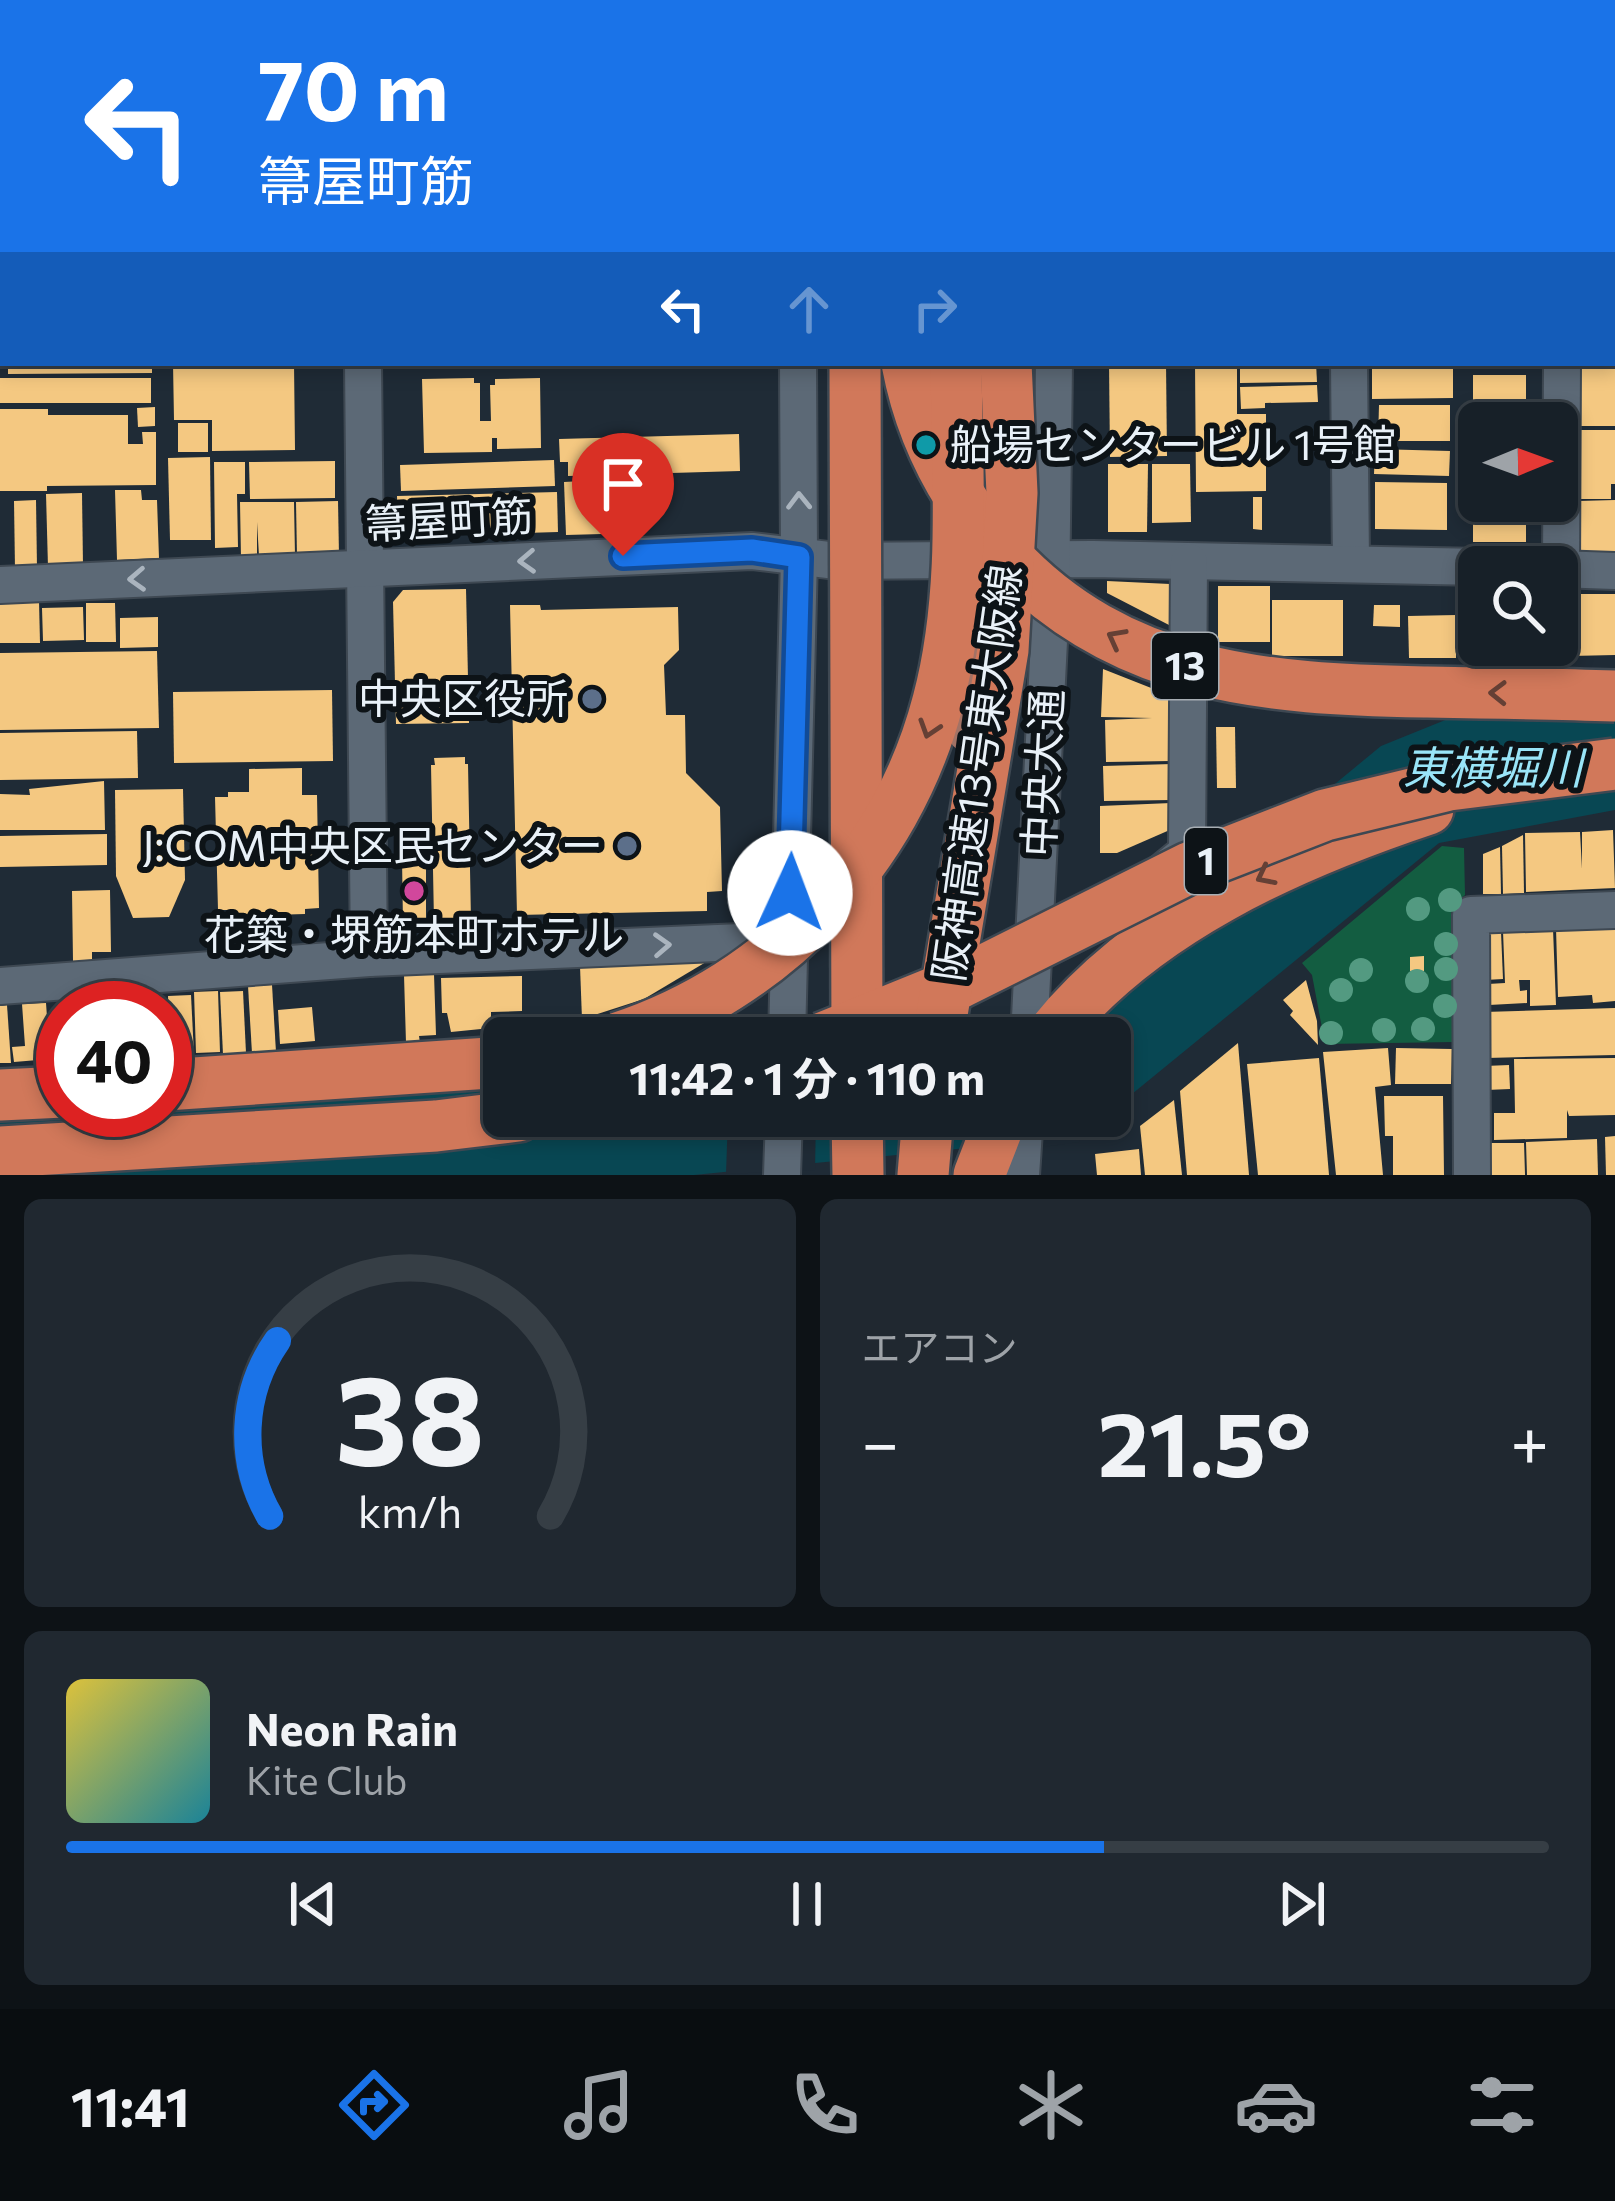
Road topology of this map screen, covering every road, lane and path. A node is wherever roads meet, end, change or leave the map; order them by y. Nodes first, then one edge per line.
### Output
1 (363, 366) edge
2 (798, 366) edge
3 (856, 366) edge
4 (908, 366) edge
5 (956, 366) edge
6 (991, 366) edge
7 (1006, 366) edge
8 (1054, 366) edge
9 (1348, 366) edge
10 (1562, 366) edge
11 (1559, 546) edge
12 (799, 557) junction
13 (1053, 560) junction
14 (1189, 562) junction
15 (1351, 563) junction
16 (1458, 566) edge
17 (365, 568) junction
18 (1578, 570) edge
19 (1615, 572) edge
20 (0, 585) edge
21 (1615, 696) edge
22 (1615, 765) edge
23 (1615, 910) edge
24 (1035, 930) junction
25 (789, 940) junction
26 (369, 958) junction
27 (0, 986) edge
28 (666, 1017) edge
29 (787, 1017) edge
30 (858, 1017) edge
31 (875, 1017) edge
32 (942, 1017) edge
33 (949, 1017) edge
34 (1037, 1017) edge
35 (1051, 1017) edge
36 (483, 1063) edge
37 (192, 1083) edge
38 (36, 1093) edge
39 (0, 1095) edge
40 (483, 1120) edge
41 (784, 1137) edge
42 (857, 1137) edge
43 (926, 1137) edge
44 (0, 1152) edge
45 (783, 1174) edge
46 (858, 1175) edge
47 (923, 1175) edge
48 (1472, 1175) edge

1 - 17 street
12 -> 2 street
3 - 30 highway, bridge
21 -> 4 highway, 13, bridge
5 -> 28 highway, bridge
6 - 33 main road, 中央大通, bridge
7 - 32 highway, 阪神高速13号東大阪線, bridge
8 - 13 street, 中央大通
9 - 15 street
10 - 11 street
12 - 13 street, 箒屋町筋
12 -> 17 street, 箒屋町筋
12 - 25 street
13 - 14 street, 箒屋町筋
13 - 24 street, 中央大通
14 - 15 street, 箒屋町筋
14 - 24 street
15 - 16 street, 箒屋町筋
17 -> 20 street, 箒屋町筋
17 - 26 street
18 - 19 street
22 - 31 highway, 1, bridge
22 -> 35 highway, bridge
23 - 48 street
24 - 34 street, 中央大通
26 -> 25 street
25 - 29 street
26 - 27 street
36 - 37 highway
38 - 39 highway
40 - 44 highway
41 - 45 street
42 - 46 highway
43 - 47 highway

